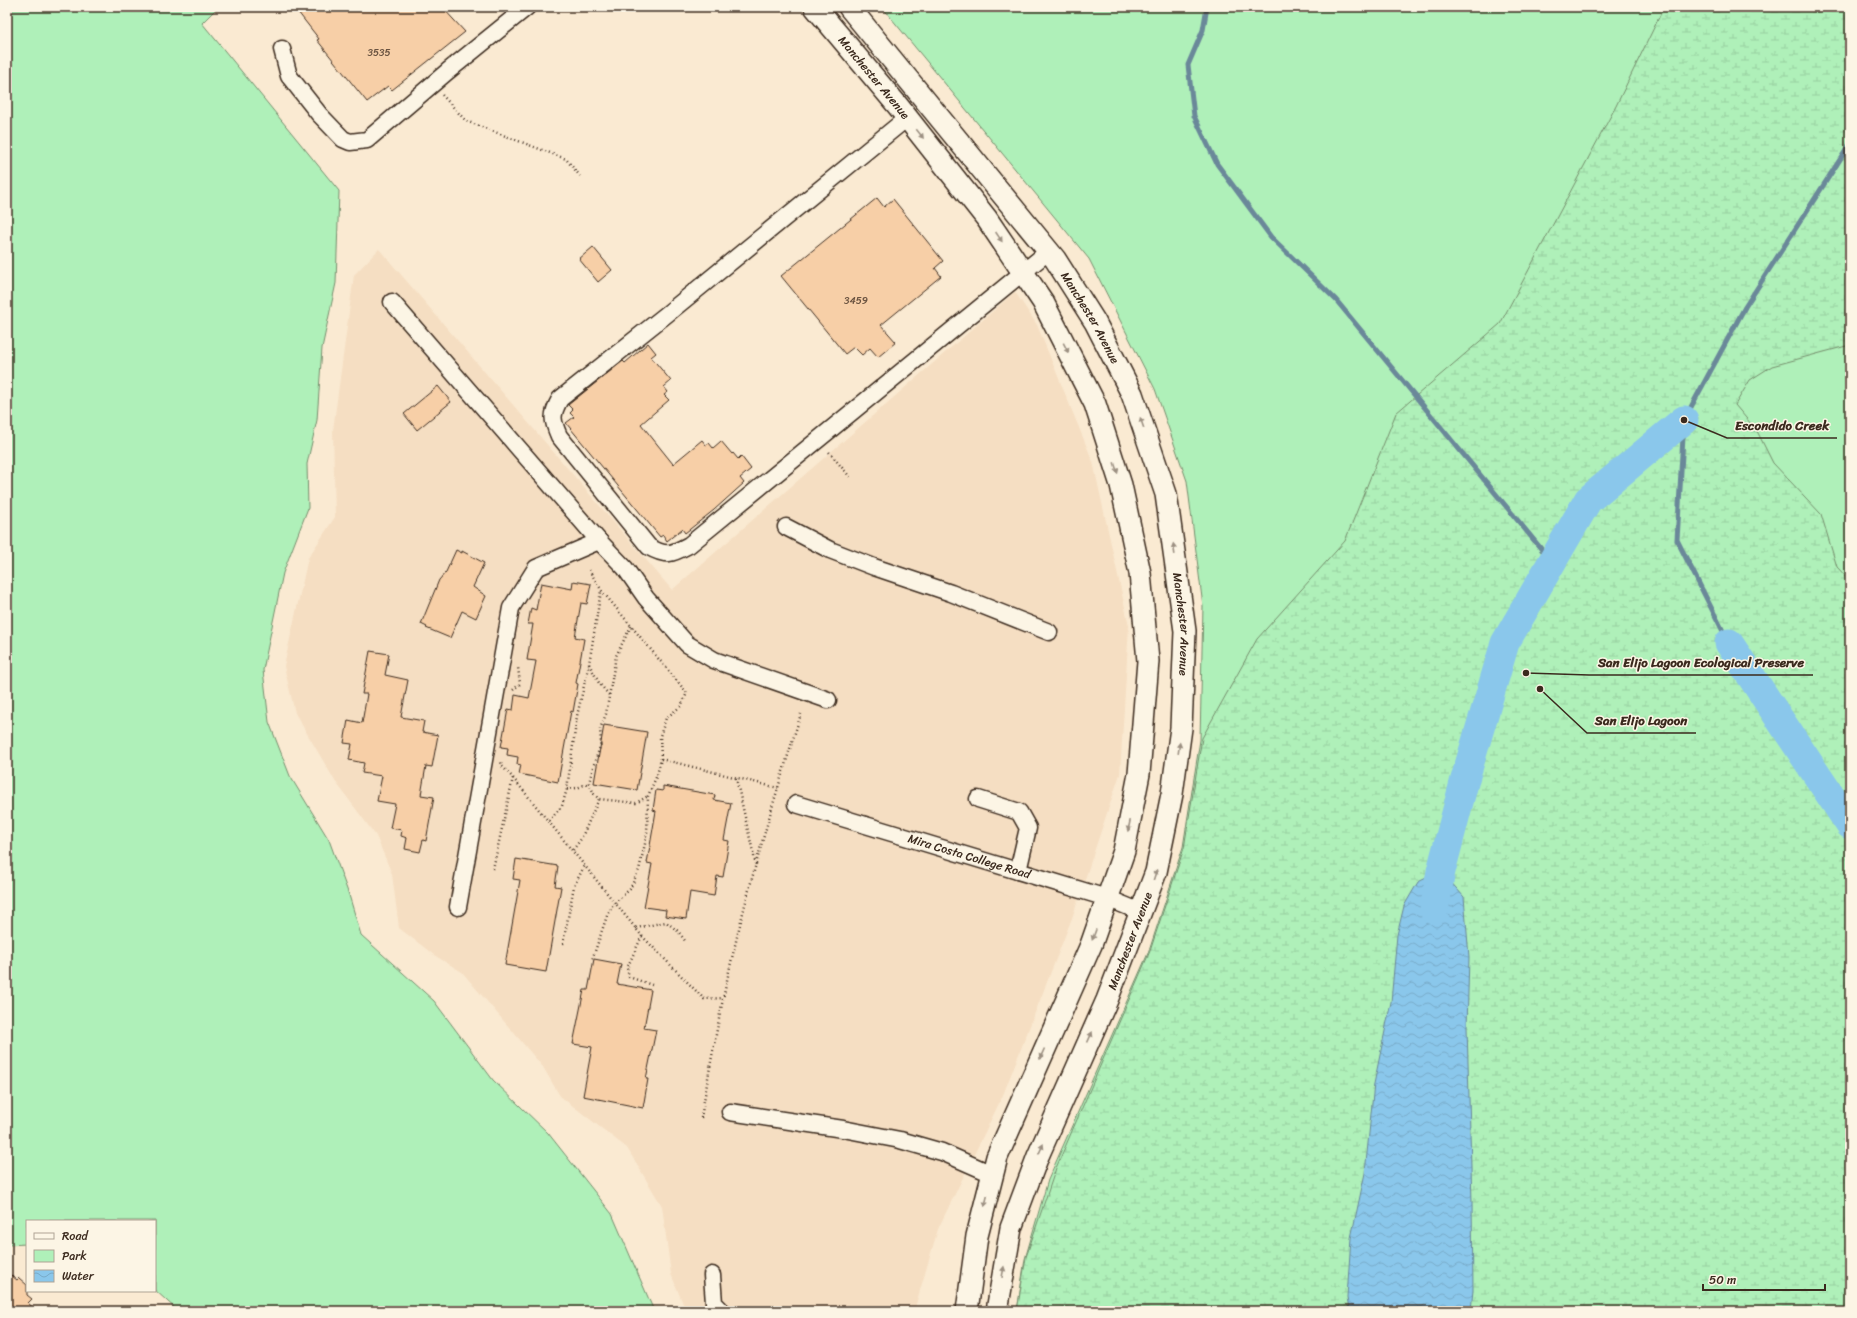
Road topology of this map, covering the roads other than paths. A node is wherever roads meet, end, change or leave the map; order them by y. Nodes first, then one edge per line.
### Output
1 (527, 7) edge
2 (815, 7) edge
3 (849, 7) edge
4 (282, 48) dead end
5 (907, 118) junction
6 (1049, 251) junction
7 (1022, 272) junction
8 (392, 302) dead end
9 (786, 528) dead end
10 (599, 541) junction
11 (1049, 632) dead end
12 (828, 700) dead end
13 (978, 798) dead end
14 (796, 804) dead end
15 (1018, 871) junction
16 (1107, 898) junction
17 (458, 907) dead end
18 (1141, 912) junction
19 (730, 1112) dead end
20 (992, 1174) junction
21 (712, 1275) dead end
22 (722, 1311) edge
23 (967, 1311) edge
24 (998, 1311) edge

1 - 4 street
2 - 5 main road, Manchester Avenue
3 - 6 main road, Manchester Avenue
5 -> 7 main road, Manchester Avenue
5 - 7 street
6 - 7 street
18 -> 6 main road, Manchester Avenue
7 -> 16 main road, Manchester Avenue
8 - 10 street
9 - 11 street
10 - 12 street
10 - 17 street
13 - 15 street
14 - 15 street, Mira Costa College Road
15 - 16 street, Mira Costa College Road
16 - 18 street, Mira Costa College Road
16 -> 20 main road, Manchester Avenue
24 -> 18 main road, Manchester Avenue
19 - 20 street
20 -> 23 main road, Manchester Avenue
21 - 22 street

